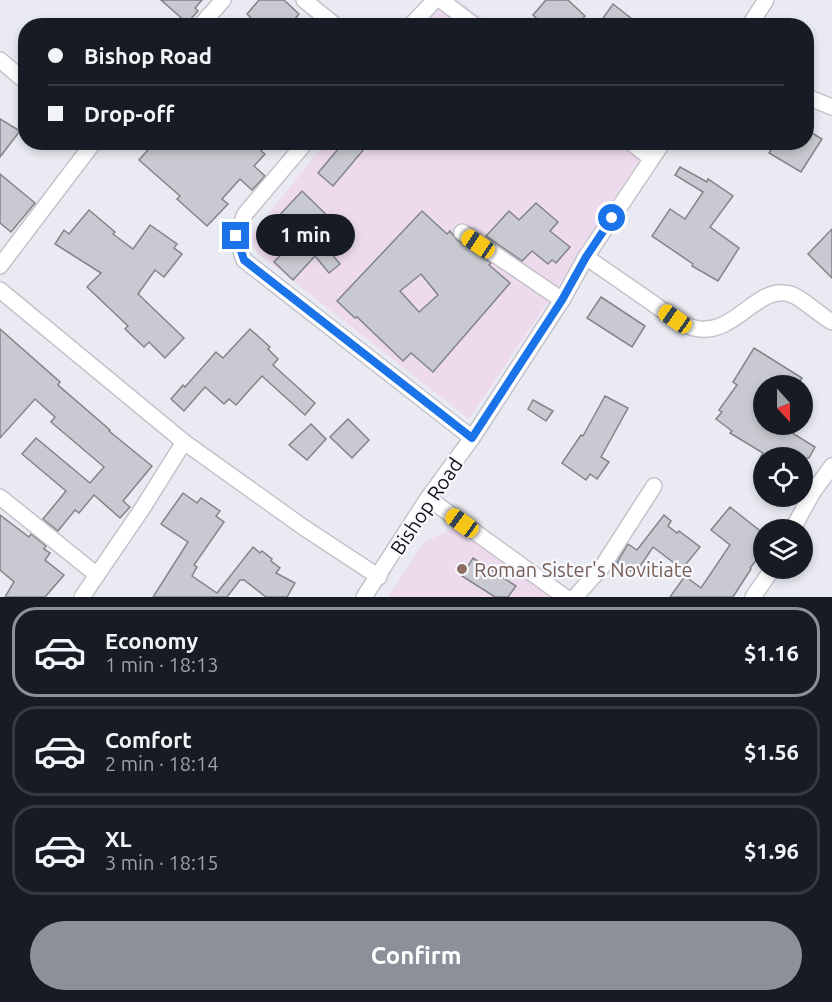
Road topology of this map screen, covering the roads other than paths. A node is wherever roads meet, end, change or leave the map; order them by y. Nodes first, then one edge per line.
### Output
1 (223, 0) edge
2 (304, 0) edge
3 (435, 0) edge
4 (441, 0) edge
5 (763, 1) edge
6 (207, 18) edge
7 (326, 18) edge
8 (418, 18) edge
9 (465, 18) edge
10 (753, 18) edge
11 (0, 60) edge
12 (18, 75) edge
13 (814, 100) edge
14 (832, 107) edge
15 (88, 150) edge
16 (299, 150) edge
17 (640, 150) edge
18 (657, 150) edge
19 (651, 158) junction
20 (462, 232) dead end
21 (586, 257) junction
22 (0, 266) edge
23 (0, 290) edge
24 (562, 300) junction
25 (832, 322) edge
26 (472, 438) junction
27 (184, 442) junction
28 (832, 465) edge
29 (654, 486) dead end
30 (0, 497) edge
31 (428, 498) junction
32 (798, 519) edge
33 (97, 575) junction
34 (378, 577) junction
35 (765, 579) edge
36 (82, 597) edge
37 (364, 597) edge
38 (565, 597) edge
39 (575, 597) edge
40 (753, 597) edge

1 - 6 street
2 - 7 street
3 - 8 street
4 - 9 street
5 - 10 street
11 - 12 street
13 - 14 street
15 - 22 street
16 - 26 street
17 - 19 street
18 - 19 street, Bishop Road
19 - 21 street, Bishop Road
20 - 24 street
21 - 24 street, Bishop Road
21 - 25 street
23 - 27 street
24 - 26 street, Bishop Road
26 - 31 street, Bishop Road
27 - 33 street
27 - 34 street
28 - 32 street
29 - 39 street
30 - 33 street
31 - 34 street, Bishop Road
31 - 38 street
33 - 36 street
34 - 37 street, Bishop Road
35 - 40 street

